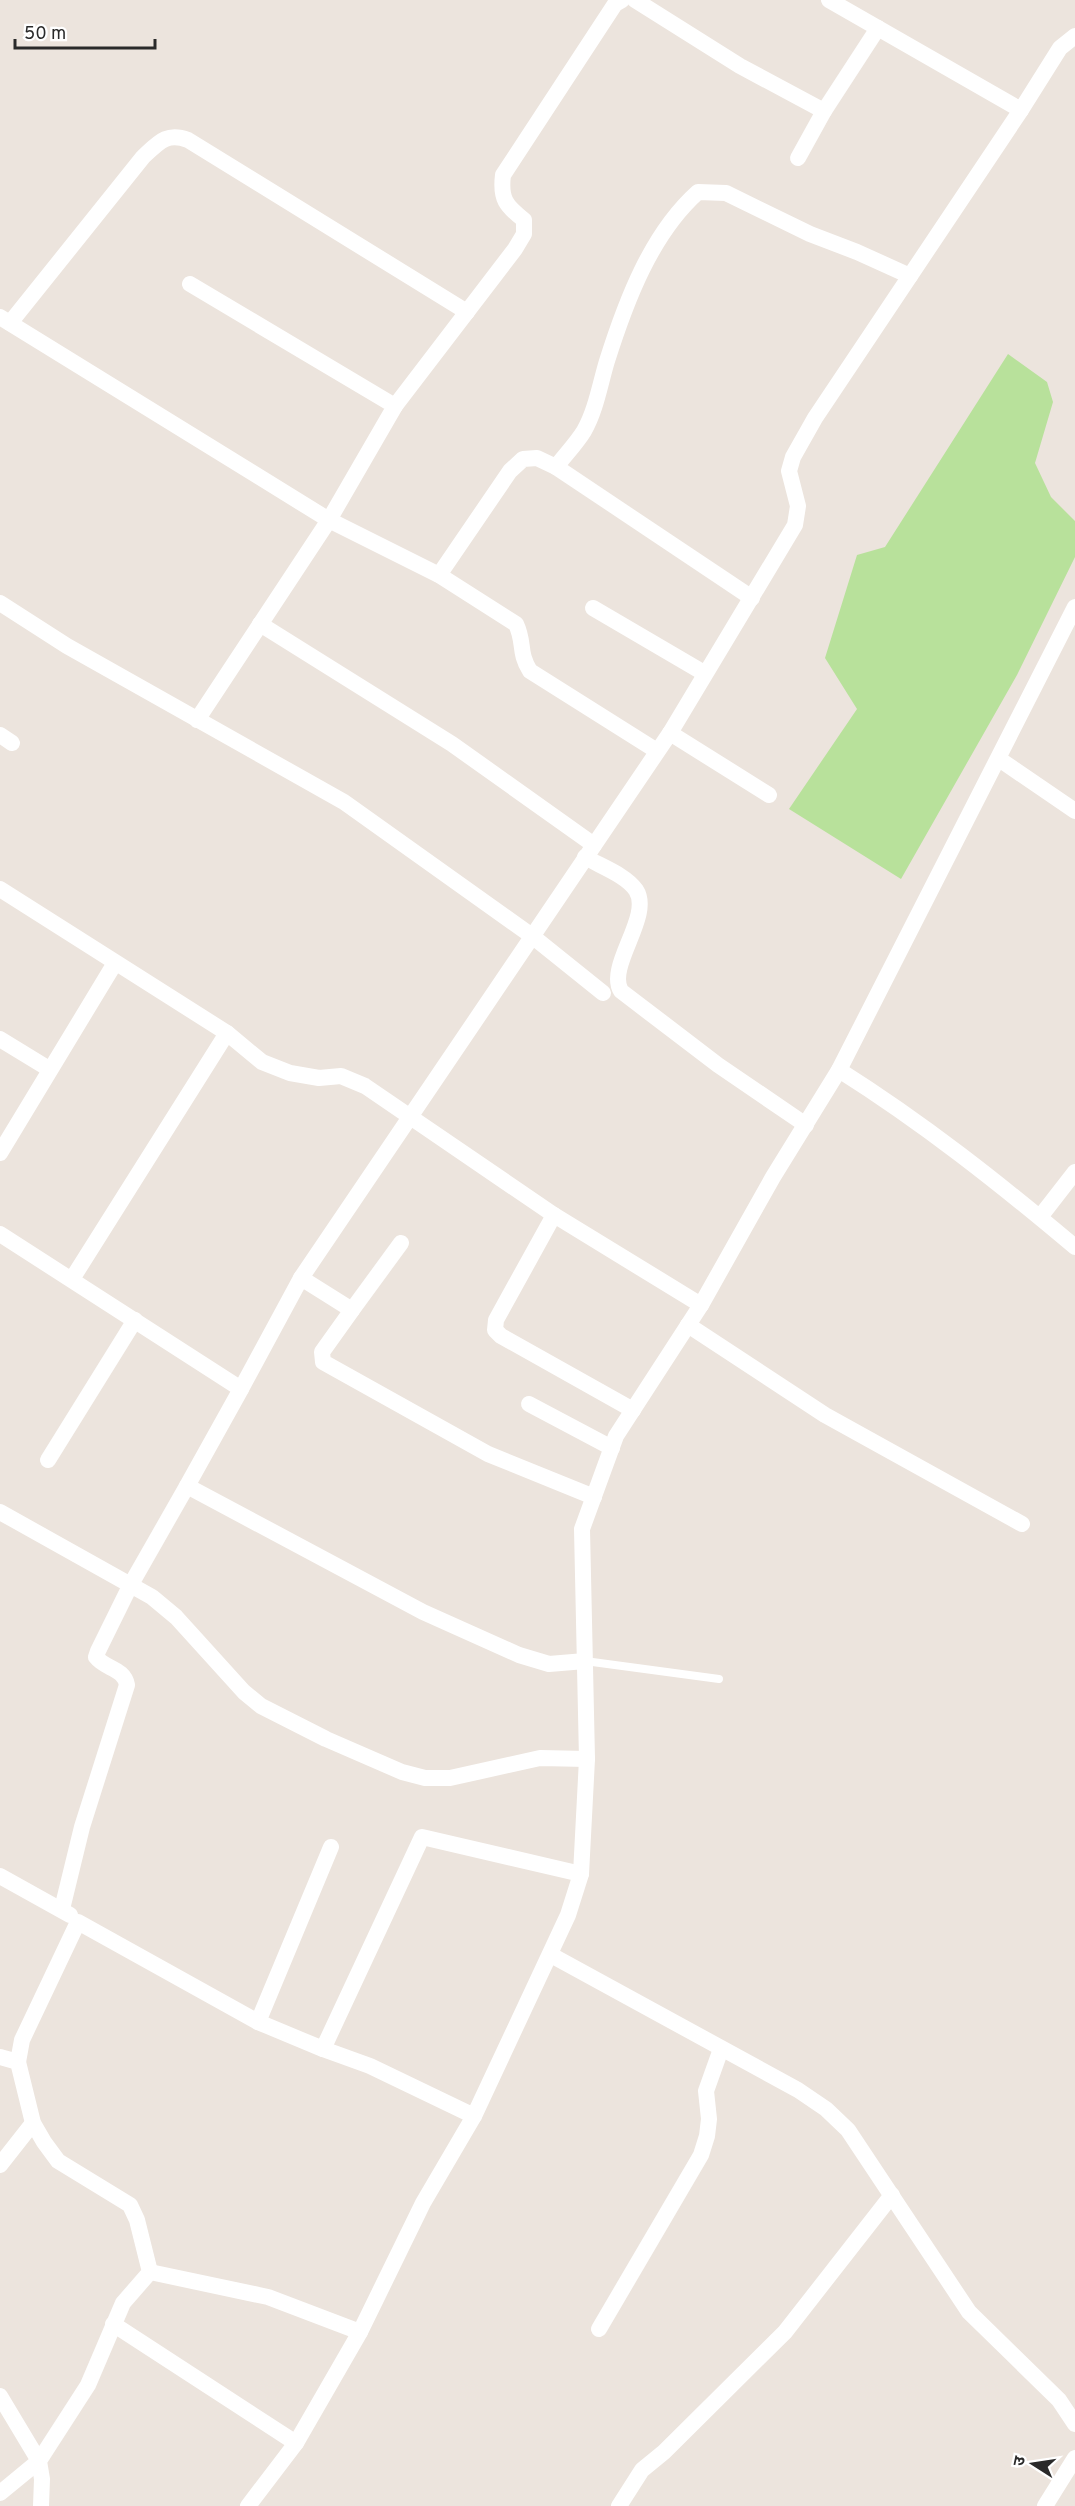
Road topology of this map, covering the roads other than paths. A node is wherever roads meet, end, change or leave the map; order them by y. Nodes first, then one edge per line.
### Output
1 (622, 0) edge
2 (635, 0) edge
3 (829, 0) edge
4 (878, 28) junction
5 (1075, 36) edge
6 (1021, 110) junction
7 (824, 111) junction
8 (798, 158) dead end
9 (910, 276) junction
10 (190, 284) dead end
11 (467, 312) junction
12 (5, 320) edge
13 (395, 406) junction
14 (556, 467) junction
15 (329, 520) junction
16 (439, 575) junction
17 (752, 598) junction
18 (1075, 607) edge
19 (593, 608) dead end
20 (2, 609) edge
21 (260, 624) junction
22 (704, 673) junction
23 (197, 720) junction
24 (670, 733) junction
25 (657, 751) junction
26 (999, 759) junction
27 (769, 795) dead end
28 (1075, 811) edge
29 (589, 851) junction
30 (0, 889) edge
31 (532, 936) junction
32 (115, 963) junction
33 (603, 993) dead end
34 (227, 1033) junction
35 (0, 1039) edge
36 (49, 1069) junction
37 (839, 1070) junction
38 (411, 1117) junction
39 (806, 1125) junction
40 (0, 1153) edge
41 (1075, 1172) edge
42 (554, 1215) junction
43 (1040, 1217) junction
44 (3, 1242) edge
45 (400, 1243) dead end
46 (1075, 1247) edge
47 (301, 1278) junction
48 (72, 1279) junction
49 (701, 1305) junction
50 (352, 1310) junction
51 (135, 1320) junction
52 (688, 1325) junction
53 (241, 1389) junction
54 (529, 1404) dead end
55 (633, 1410) junction
56 (612, 1448) junction
57 (48, 1460) dead end
58 (187, 1486) junction
59 (594, 1497) junction
60 (0, 1512) edge
61 (1022, 1524) dead end
62 (130, 1586) junction
63 (585, 1661) junction
64 (719, 1679) dead end
65 (587, 1760) junction
66 (332, 1847) dead end
67 (581, 1874) junction
68 (0, 1876) edge
69 (62, 1909) junction
70 (78, 1922) junction
71 (551, 1955) junction
72 (258, 2022) junction
73 (323, 2049) junction
74 (722, 2049) junction
75 (0, 2057) edge
76 (18, 2062) junction
77 (474, 2116) junction
78 (33, 2123) junction
79 (0, 2165) edge
80 (892, 2195) junction
81 (150, 2272) junction
82 (113, 2324) junction
83 (599, 2330) dead end
84 (360, 2332) junction
85 (0, 2396) edge
86 (1075, 2424) edge
87 (296, 2443) junction
88 (1075, 2458) edge
89 (39, 2461) junction
90 (0, 2493) edge
91 (41, 2506) edge
92 (248, 2506) edge
93 (619, 2506) edge
94 (1045, 2506) edge

1 - 11 street
2 - 7 street
3 - 4 street
4 - 6 street
4 - 7 street
5 - 6 street
6 - 9 street
7 - 8 street
9 - 14 street
9 - 17 street
10 - 13 street
11 - 12 street
11 - 13 street
12 - 15 street
13 - 15 street
14 - 16 street
14 - 17 street
15 - 16 street
15 - 21 street
16 - 25 street
17 - 22 street
18 - 26 street
19 - 22 street
20 - 23 street
21 - 23 street
21 - 29 street
22 - 24 street
23 - 31 street
24 - 25 street
24 - 27 street
25 - 29 street
26 - 28 street
26 - 37 street
29 - 31 street
29 - 39 street
30 - 32 street
31 - 33 street
31 - 38 street
32 - 34 street
32 - 36 street
34 - 38 street
34 - 48 street
35 - 36 street
36 - 40 street
37 - 39 street
37 - 43 street
38 - 42 street
38 - 47 street
39 - 49 street
41 - 43 street
42 - 49 street
42 - 55 street
43 - 46 street
44 - 48 street
45 - 50 street
47 - 50 street
47 - 53 street
48 - 51 street
49 - 52 street
50 - 59 street
51 - 53 street
51 - 57 street
52 - 55 street
52 - 61 street
53 - 58 street
54 - 56 street
55 - 56 street
56 - 59 street
58 - 62 street
58 - 63 street
59 - 63 street
60 - 62 street
62 - 65 street
62 - 69 street
63 - 64 lane
63 - 65 street
65 - 67 street
66 - 72 street
67 - 71 street
67 - 73 street
68 - 69 street
69 - 70 street
70 - 72 street
70 - 76 street
71 - 74 street
71 - 77 street
72 - 73 street
73 - 77 street
74 - 80 street
74 - 83 street
75 - 76 street
76 - 78 street
77 - 84 street
78 - 79 street
78 - 81 street
80 - 86 street
80 - 93 street
81 - 82 street
81 - 84 street
82 - 87 street
82 - 89 street
84 - 87 street
85 - 89 street
87 - 92 street
88 - 94 street
89 - 90 street
89 - 91 street

